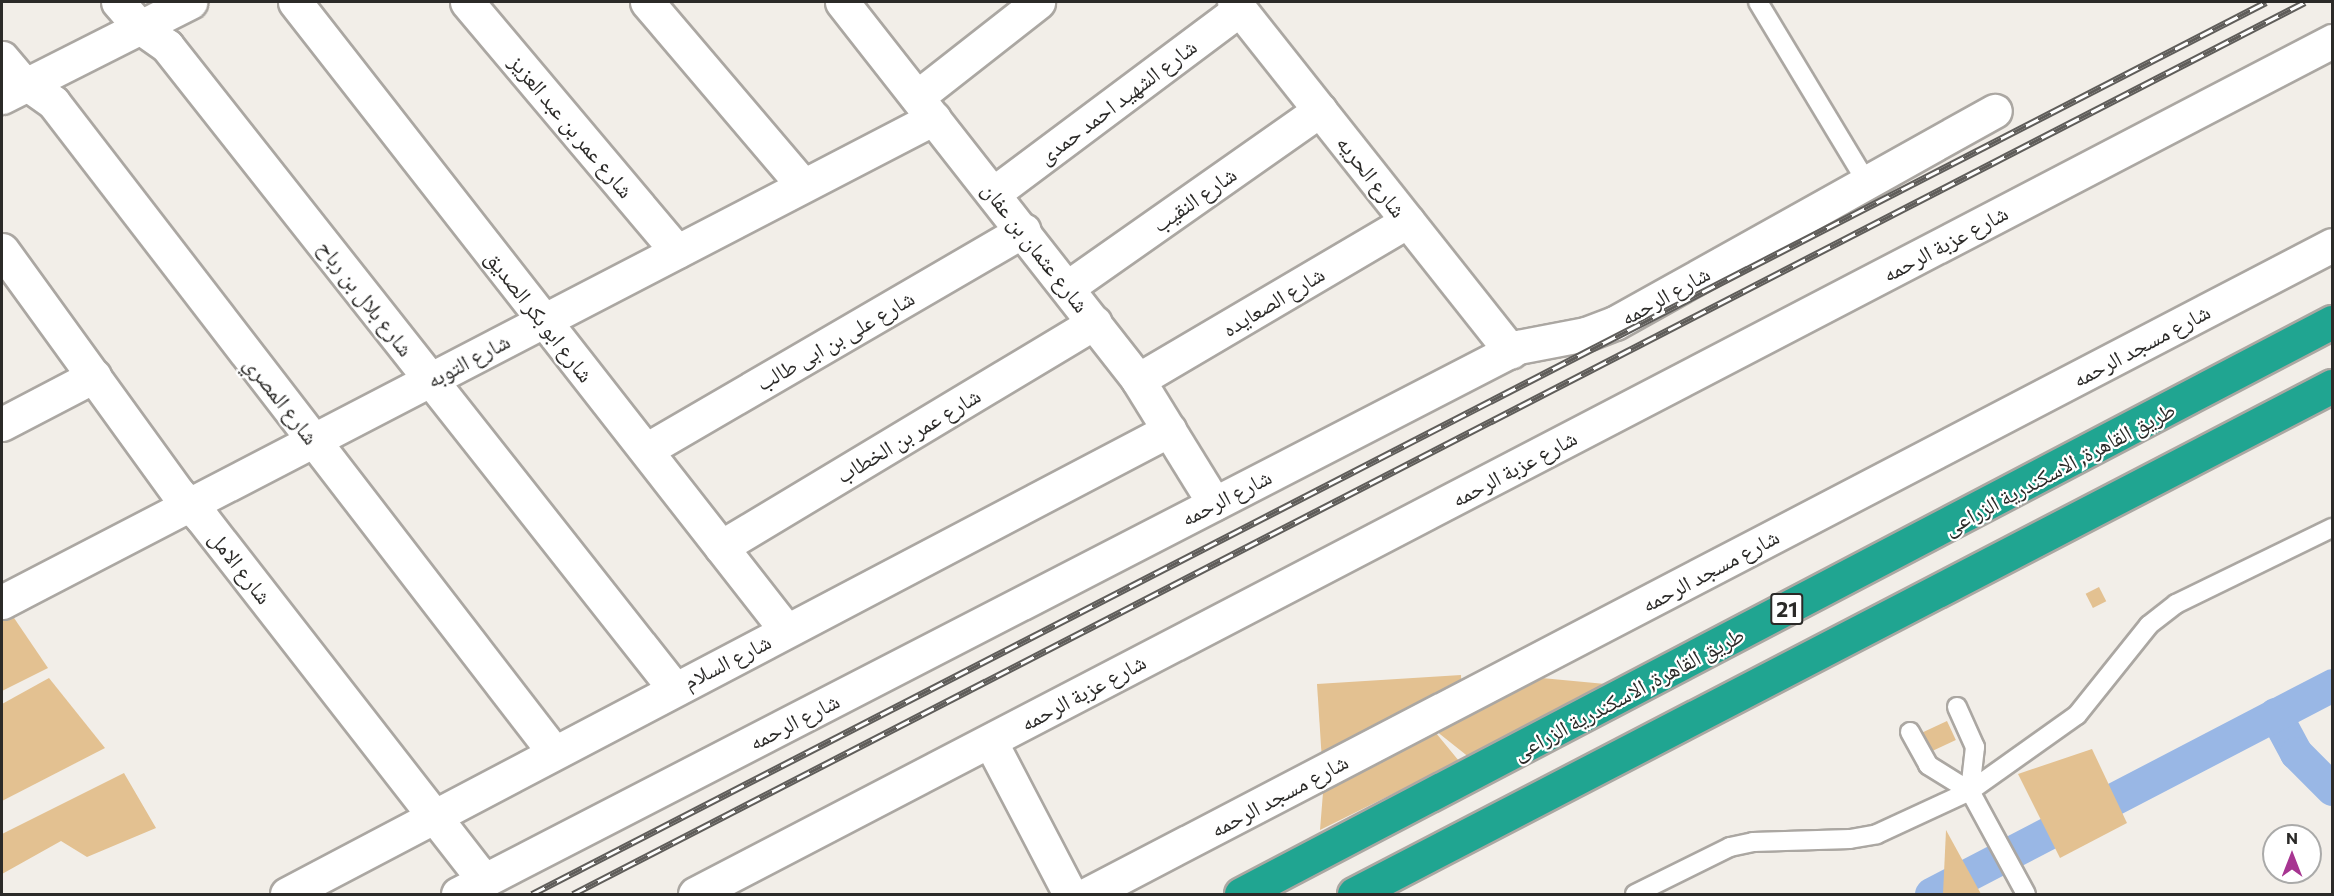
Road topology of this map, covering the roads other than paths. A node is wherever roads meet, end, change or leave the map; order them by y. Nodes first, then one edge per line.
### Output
1 (118, 2) edge
2 (190, 2) edge
3 (295, 2) edge
4 (467, 2) edge
5 (647, 2) edge
6 (1038, 2) edge
7 (1758, 2) edge
8 (847, 3) edge
9 (1237, 5) edge
10 (140, 27) junction
11 (2332, 41) edge
12 (2, 57) edge
13 (15, 90) edge
14 (926, 107) junction
15 (1320, 110) junction
16 (1995, 111) dead end
17 (1868, 183) junction
18 (804, 185) junction
19 (994, 193) junction
20 (1408, 221) junction
21 (1024, 230) junction
22 (2332, 245) edge
23 (677, 251) junction
24 (3, 254) edge
25 (1068, 287) junction
26 (544, 320) junction
27 (1095, 322) junction
28 (2332, 322) edge
29 (1511, 351) junction
30 (94, 376) junction
31 (430, 379) junction
32 (1138, 380) junction
33 (2332, 386) edge
34 (2, 424) edge
35 (1169, 430) junction
36 (313, 440) junction
37 (646, 450) junction
38 (1214, 503) junction
39 (188, 504) junction
40 (2332, 528) edge
41 (722, 547) junction
42 (2, 602) edge
43 (786, 630) junction
44 (674, 688) junction
45 (1957, 707) dead end
46 (1910, 732) dead end
47 (990, 741) junction
48 (553, 752) junction
49 (1970, 791) junction
50 (434, 816) junction
51 (471, 888) edge
52 (287, 894) edge
53 (695, 894) edge
54 (1070, 894) edge
55 (1088, 894) edge
56 (1241, 894) edge
57 (1354, 894) edge
58 (1635, 894) edge
59 (2026, 894) edge

1 - 10 street, شارع بلال بن رباح
2 - 10 street
3 - 26 street, شارع ابو بكر الصديق
4 - 23 street, شارع عمر بن عبد العزيز
5 - 18 street
6 - 14 street, شارع التوبه
7 - 17 lane
8 - 14 street, شارع عثمان بن عفان
9 - 15 street, شارع الحريه
9 - 19 street, شارع الشهيد احمد حمدى
10 - 13 street
10 - 31 street, شارع بلال بن رباح
11 - 47 street, شارع عزبة الرحمه
12 - 13 street, شارع المصري
13 - 36 street, شارع المصري
14 - 18 street, شارع التوبه
14 - 19 street, شارع عثمان بن عفان
15 - 20 street, شارع الحريه
15 - 25 street, شارع النقيب
16 - 17 street, شارع الرحمه
17 - 29 street, شارع الرحمه
18 - 23 street, شارع التوبه
19 - 21 street, شارع عثمان بن عفان
20 - 29 street, شارع الحريه
20 - 32 street, شارع الصعايده
21 - 25 street, شارع عثمان بن عفان
21 - 37 street, شارع على بن ابى طالب
22 - 55 street, شارع مسجد الرحمه
23 - 26 street, شارع التوبه
24 - 30 street, شارع الامل
25 - 27 street, شارع عثمان بن عفان
26 - 31 street, شارع التوبه
26 - 37 street, شارع ابو بكر الصديق
27 - 32 street, شارع عثمان بن عفان
27 - 41 street, شارع عمر بن الخطاب
28 - 56 highway, طريق القاهرة, الاسكندرية الزراعى / 21
29 - 38 street, شارع الرحمه
30 - 34 street
30 - 39 street, شارع الامل
31 - 36 street, شارع التوبه
31 - 44 street, شارع بلال بن رباح
32 - 35 street, شارع عثمان بن عفان
33 - 57 highway, 21
35 - 38 street, شارع عثمان بن عفان
35 - 43 street, شارع السلام
36 - 39 street, شارع التوبه
36 - 48 street, شارع المصري
37 - 41 street, شارع ابو بكر الصديق
38 - 51 street, شارع الرحمه
39 - 42 street, شارع التوبه
39 - 50 street, شارع الامل
40 - 49 lane
41 - 43 street, شارع ابو بكر الصديق
43 - 44 street, شارع السلام
44 - 48 street, شارع السلام
45 - 49 lane
46 - 49 lane
47 - 53 street, شارع عزبة الرحمه
47 - 54 street
48 - 50 street, شارع السلام
49 - 58 lane
49 - 59 lane
50 - 51 street, شارع الامل
50 - 52 street, شارع السلام

